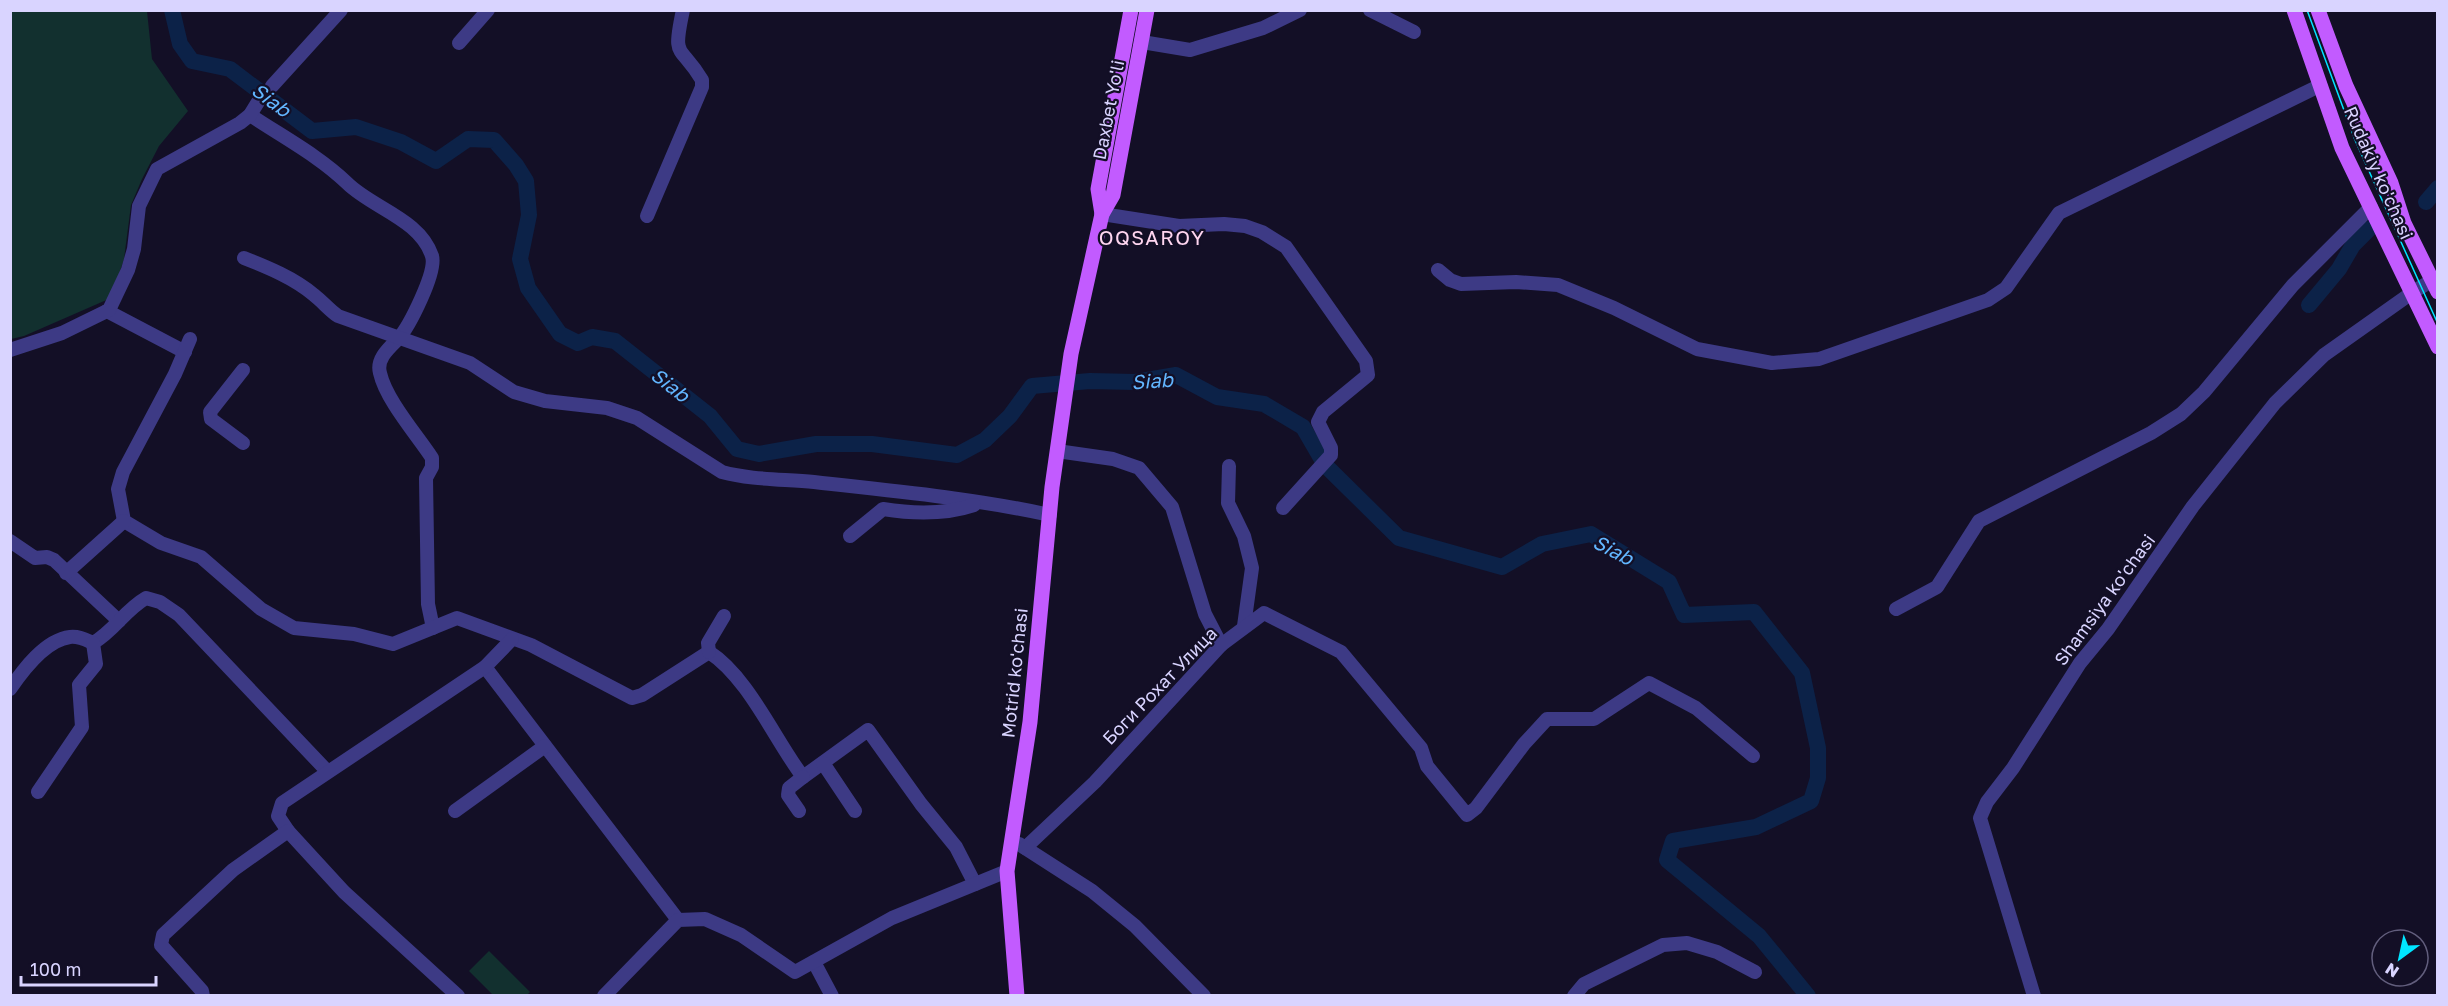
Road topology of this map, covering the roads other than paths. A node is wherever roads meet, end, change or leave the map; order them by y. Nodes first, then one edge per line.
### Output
1 (341, 10) edge
2 (488, 10) edge
3 (683, 10) edge
4 (1131, 10) edge
5 (1148, 10) edge
6 (1300, 10) edge
7 (1370, 10) edge
8 (2294, 10) edge
9 (2318, 10) edge
10 (1414, 32) dead end
11 (1142, 42) junction
12 (459, 43) dead end
13 (272, 86) dead end
14 (2319, 86) junction
15 (258, 102) dead end
16 (250, 115) junction
17 (2371, 207) junction
18 (1102, 214) junction
19 (647, 216) dead end
20 (244, 258) dead end
21 (1438, 270) dead end
22 (2436, 286) edge
23 (2412, 292) junction
24 (107, 311) junction
25 (397, 339) junction
26 (2438, 347) edge
27 (10, 350) edge
28 (1071, 354) joint
29 (243, 370) dead end
30 (243, 443) dead end
31 (1057, 451) junction
32 (1229, 466) dead end
33 (979, 504) junction
34 (1283, 508) dead end
35 (1050, 515) junction
36 (124, 521) junction
37 (850, 536) dead end
38 (10, 541) edge
39 (66, 573) junction
40 (1896, 609) dead end
41 (724, 616) dead end
42 (119, 621) junction
43 (1244, 626) junction
44 (433, 628) junction
45 (512, 639) junction
46 (93, 643) junction
47 (1221, 645) junction
48 (709, 652) junction
49 (485, 668) junction
50 (10, 689) edge
51 (545, 746) junction
52 (1754, 756) dead end
53 (823, 763) junction
54 (327, 771) junction
55 (803, 777) junction
56 (38, 792) dead end
57 (455, 811) dead end
58 (799, 811) dead end
59 (855, 811) dead end
60 (288, 831) junction
61 (1012, 840) junction
62 (1025, 848) junction
63 (1007, 871) junction
64 (975, 884) junction
65 (678, 920) junction
66 (814, 962) junction
67 (1755, 972) dead end
68 (203, 996) edge
69 (458, 996) edge
70 (604, 996) edge
71 (831, 996) edge
72 (1017, 996) edge
73 (1204, 996) edge
74 (1574, 996) edge
75 (2034, 996) edge

1 - 13 street
2 - 12 street
3 - 19 street
4 - 18 main road, Daxbet Yo'li
5 - 11 main road, Daxbet Yo'li
6 - 11 street
7 - 10 street
8 - 14 main road, Rudakiy ko'chasi
9 - 22 main road, Rudakiy ko'chasi
11 - 18 main road, Daxbet Yo'li
14 - 17 main road, Rudakiy ko'chasi
14 - 21 street
15 - 16 street
16 - 24 street
16 - 25 street
17 - 23 main road, Rudakiy ko'chasi
17 - 40 street
18 - 28 main road, Daxbet Yo'li
18 - 34 street
20 - 25 street
22 - 23 street, Shamsiya ko'chasi
23 - 26 main road, Rudakiy ko'chasi
23 - 75 street, Shamsiya ko'chasi
24 - 27 street
24 - 36 street
25 - 33 street
25 - 44 street
28 - 31 main road, Motrid ko'chasi
29 - 30 street
31 - 35 main road, Motrid ko'chasi
31 - 47 street
32 - 43 street
33 - 35 street
33 - 37 street
35 - 61 main road, Motrid ko'chasi
36 - 39 street
36 - 44 street
38 - 39 street
39 - 42 street
41 - 48 street
42 - 46 street
42 - 54 street
43 - 47 street, Боги Рохат Улица
43 - 52 street, Боги Рохат Улица
44 - 45 street
45 - 48 street
45 - 49 street
46 - 50 street
46 - 56 street
47 - 62 street, Боги Рохат Улица
48 - 55 street
49 - 51 street
49 - 54 street
51 - 57 street
51 - 65 street
53 - 55 street
53 - 59 street
53 - 64 street
54 - 60 street
55 - 58 street
60 - 68 street
60 - 69 street
61 - 62 street
61 - 63 main road, Motrid ko'chasi
62 - 73 street
63 - 64 street
63 - 72 main road, Motrid ko'chasi
64 - 66 street
65 - 66 street
65 - 70 street
66 - 71 street
67 - 74 street

